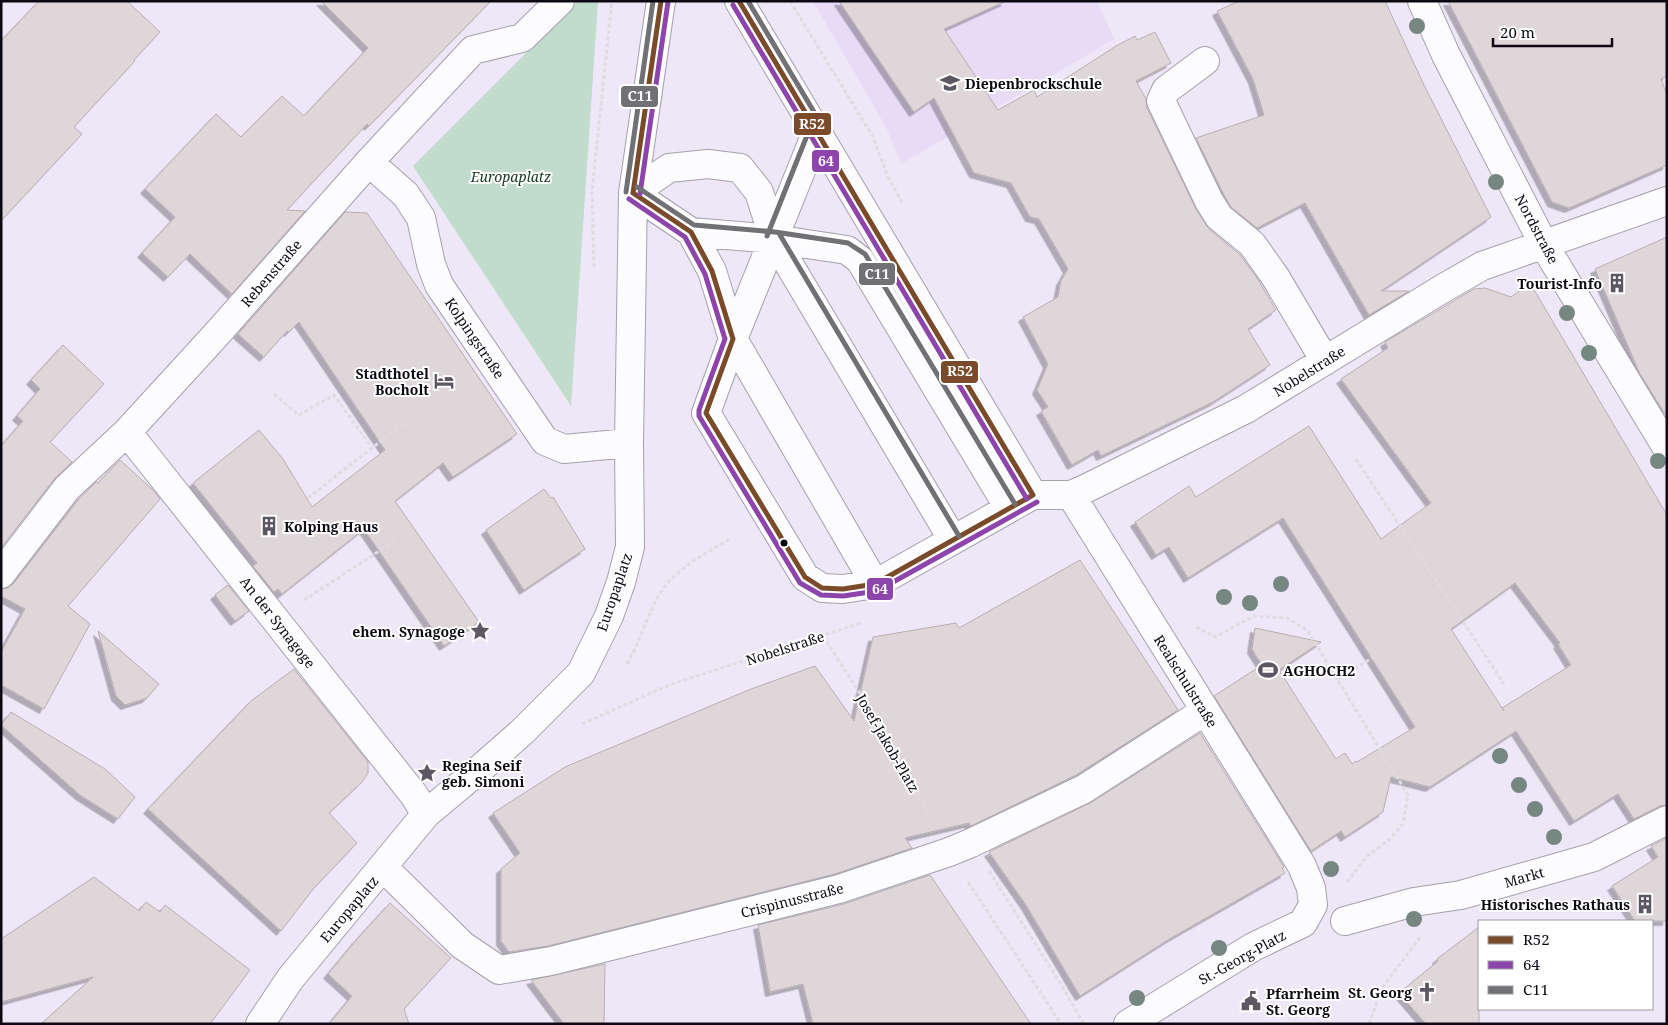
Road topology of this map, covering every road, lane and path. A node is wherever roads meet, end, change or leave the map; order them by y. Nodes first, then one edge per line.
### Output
1 (560, 1) edge
2 (661, 1) edge
3 (739, 1) edge
4 (790, 1) edge
5 (1422, 1) edge
6 (1205, 61) dead end
7 (817, 131) junction
8 (369, 162) junction
9 (633, 193) junction
10 (1667, 200) edge
11 (908, 211) dead end
12 (691, 232) junction
13 (774, 239) junction
14 (1544, 245) junction
15 (732, 339) junction
16 (1325, 361) junction
17 (274, 394) dead end
18 (404, 423) dead end
19 (127, 432) junction
20 (629, 443) junction
21 (372, 448) junction
22 (1667, 448) edge
23 (1356, 459) dead end
24 (1033, 495) junction
25 (1071, 495) junction
26 (308, 498) dead end
27 (1009, 508) junction
28 (730, 538) dead end
29 (396, 540) dead end
30 (953, 540) junction
31 (1, 574) edge
32 (875, 584) junction
33 (275, 619) junction
34 (870, 620) dead end
35 (1190, 624) dead end
36 (823, 636) junction
37 (1372, 658) dead end
38 (624, 668) dead end
39 (1338, 678) junction
40 (1504, 684) dead end
41 (1205, 711) junction
42 (581, 724) dead end
43 (426, 814) junction
44 (1667, 820) edge
45 (960, 848) junction
46 (1302, 866) joint
47 (383, 867) junction
48 (1461, 894) junction
49 (1345, 921) joint
50 (260, 1024) edge
51 (1061, 1024) edge
52 (1084, 1024) edge
53 (1128, 1024) edge
54 (1369, 1024) edge

1 - 8 street, Rebenstraße
2 - 9 street, Europaplatz
3 - 7 street
4 - 11 path
5 - 14 street, Nordstraße
6 - 16 street
7 - 13 street
7 - 24 street
8 - 19 street, Rebenstraße
8 - 20 street, Kolpingstraße
9 - 12 street
9 - 13 street
9 - 20 street, Europaplatz
10 - 14 street, Nobelstraße
12 - 13 street
12 - 15 street
13 - 15 street
13 - 27 street
13 - 30 street
14 - 16 street, Nobelstraße
14 - 22 street, Nordstraße
15 - 32 street
15 - 32 street
16 - 25 street, Nobelstraße
17 - 21 path
18 - 21 path
19 - 31 street, Rebenstraße
19 - 33 street, An der Synagoge
20 - 43 street, Europaplatz
21 - 26 path
23 - 40 path
24 - 25 street, Nobelstraße
24 - 27 street
25 - 41 street, Realschulstraße
27 - 30 street
28 - 38 path
29 - 33 path
30 - 32 street
33 - 43 street, An der Synagoge
34 - 36 path, Nobelstraße
35 - 39 path
36 - 42 path, Nobelstraße
36 - 45 path, Josef-Jakob-Platz
37 - 39 path
39 - 49 path
41 - 45 street, Crispinusstraße
41 - 46 street, Realschulstraße
43 - 47 street, Europaplatz
44 - 48 street, Markt
45 - 47 street, Crispinusstraße
45 - 51 path
45 - 52 path
46 - 53 street, St.-Georg-Platz
47 - 50 street, Europaplatz
48 - 49 street, Markt
48 - 54 path

